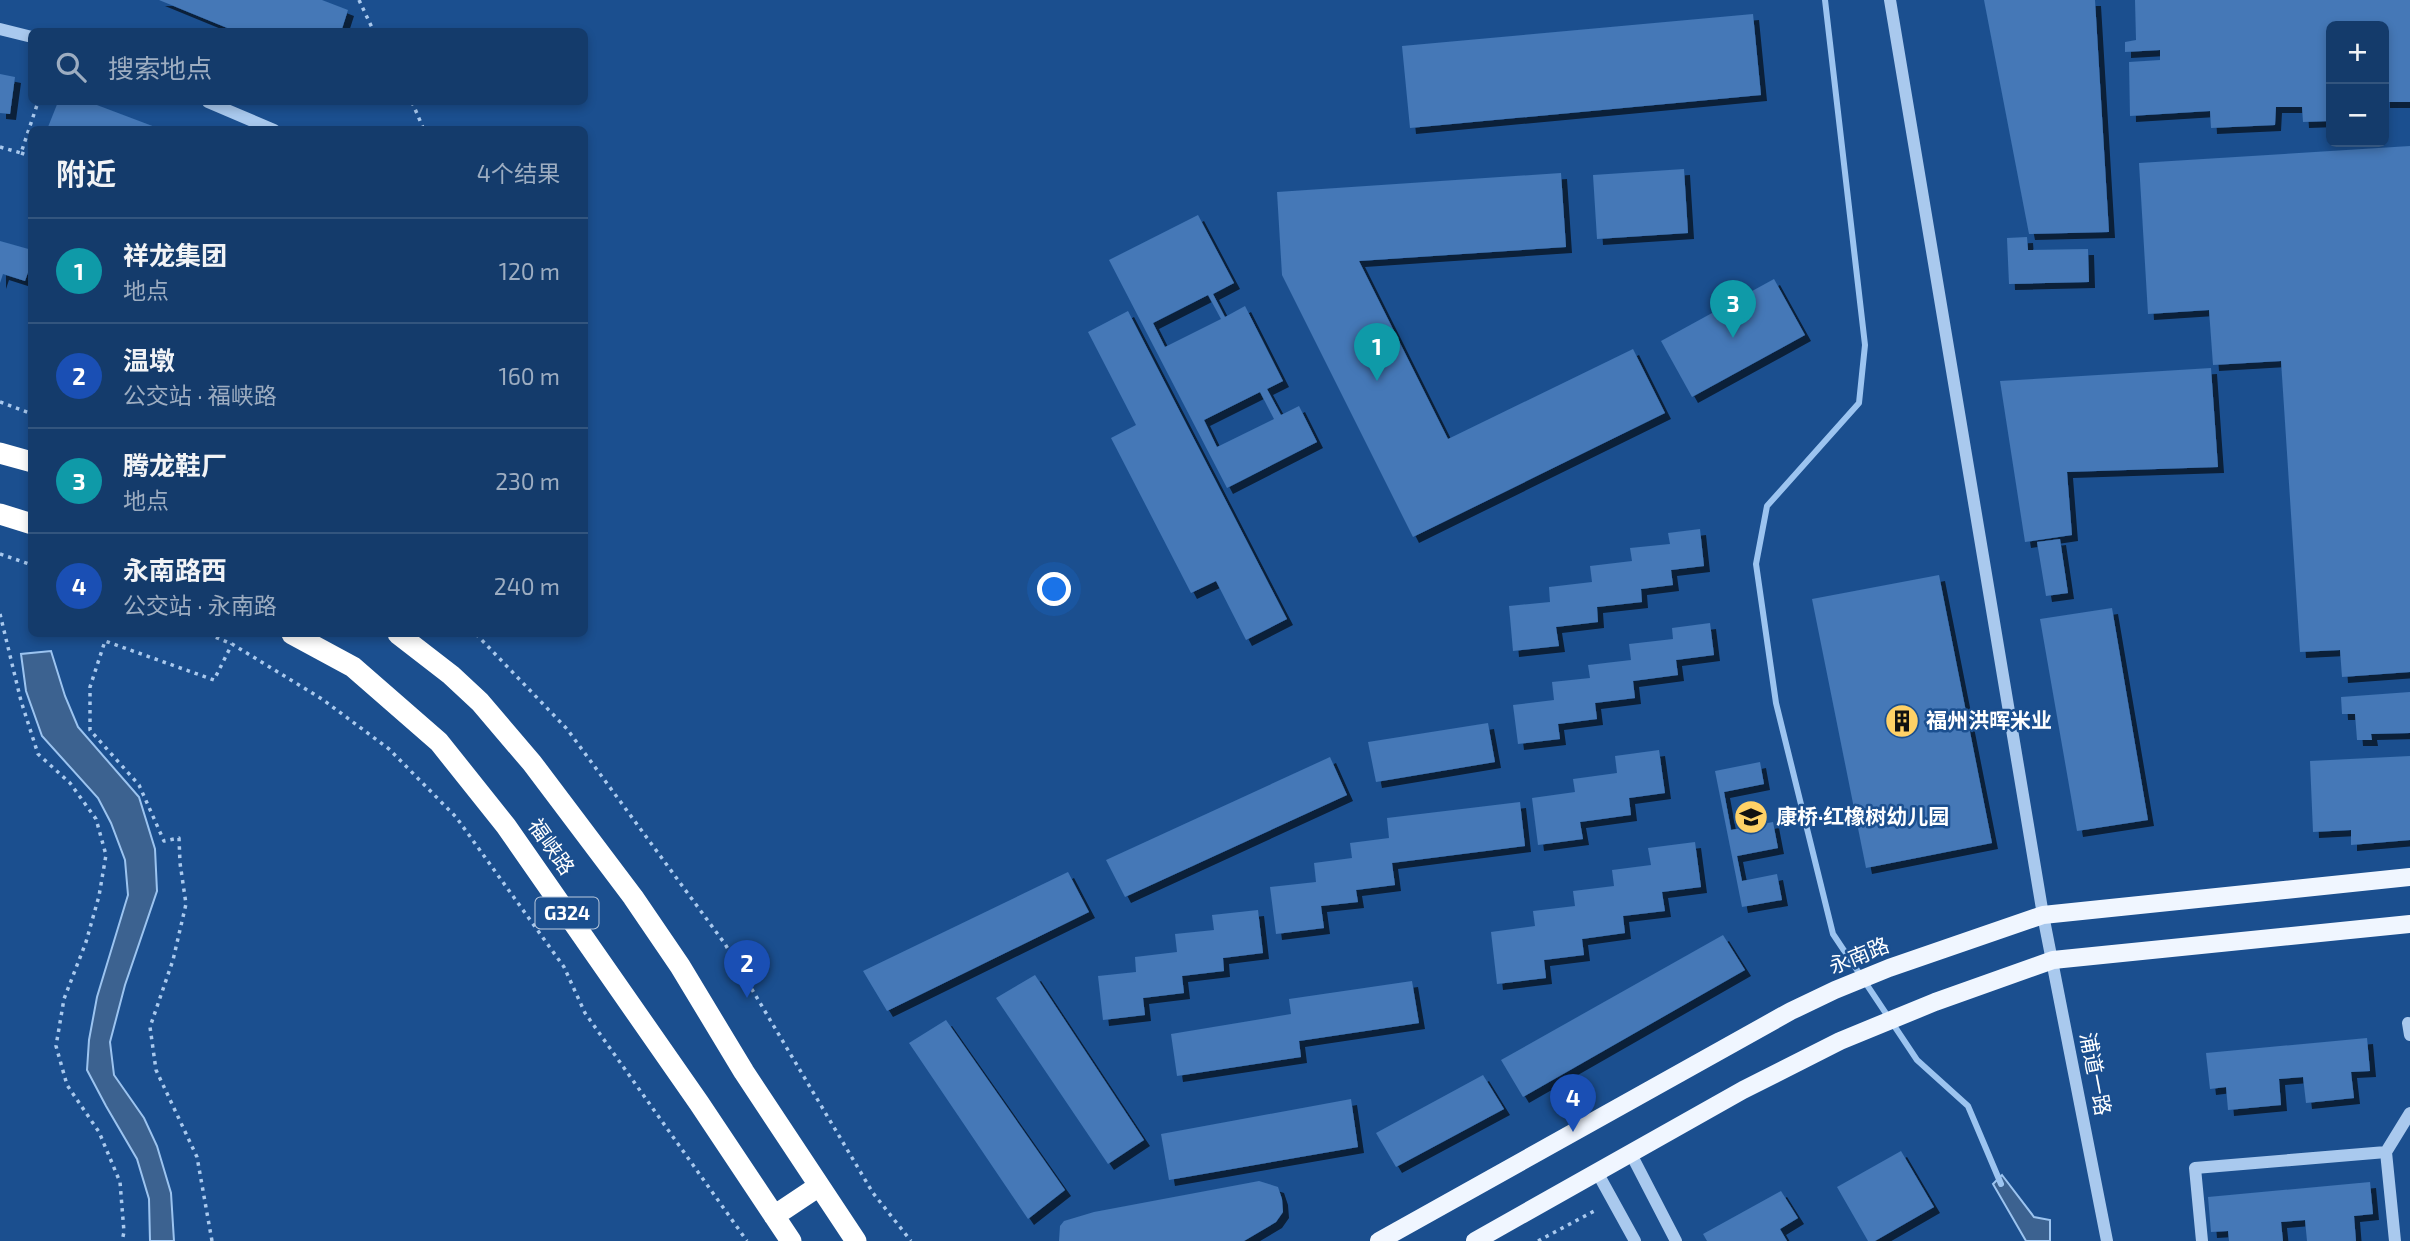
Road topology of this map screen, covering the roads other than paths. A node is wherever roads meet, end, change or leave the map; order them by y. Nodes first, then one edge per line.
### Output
1 (1890, 0) edge
2 (0, 29) edge
3 (28, 36) edge
4 (215, 105) edge
5 (265, 126) edge
6 (0, 453) edge
7 (28, 461) edge
8 (0, 514) edge
9 (28, 523) edge
10 (298, 637) edge
11 (402, 637) edge
12 (2410, 877) edge
13 (2043, 915) junction
14 (2410, 924) edge
15 (2053, 960) junction
16 (2410, 1113) edge
17 (2386, 1152) junction
18 (1631, 1154) junction
19 (1597, 1172) junction
20 (819, 1186) junction
21 (774, 1216) junction
22 (791, 1241) edge
23 (856, 1241) edge
24 (1379, 1241) edge
25 (1475, 1241) edge
26 (1635, 1241) edge
27 (1676, 1241) edge
28 (2107, 1241) edge
29 (2202, 1241) edge
30 (2395, 1241) edge

1 - 13 street, 浦道一路
2 - 3 street
4 - 5 street
6 - 7 highway
8 - 9 highway
10 - 21 highway, 福峡路 / G324
11 - 20 highway, 福峡路 / G324
12 - 13 main road, 永南路
13 - 15 street, 浦道一路
13 - 24 main road, 永南路
14 - 15 main road
15 - 18 main road
15 - 28 street, 浦道一路
16 - 17 street
17 - 29 street
17 - 30 street
18 - 19 main road
18 - 27 street
19 - 25 main road
19 - 26 street
20 - 21 highway
20 - 23 highway, 福峡路 / G324
21 - 22 highway, 福峡路 / G324

